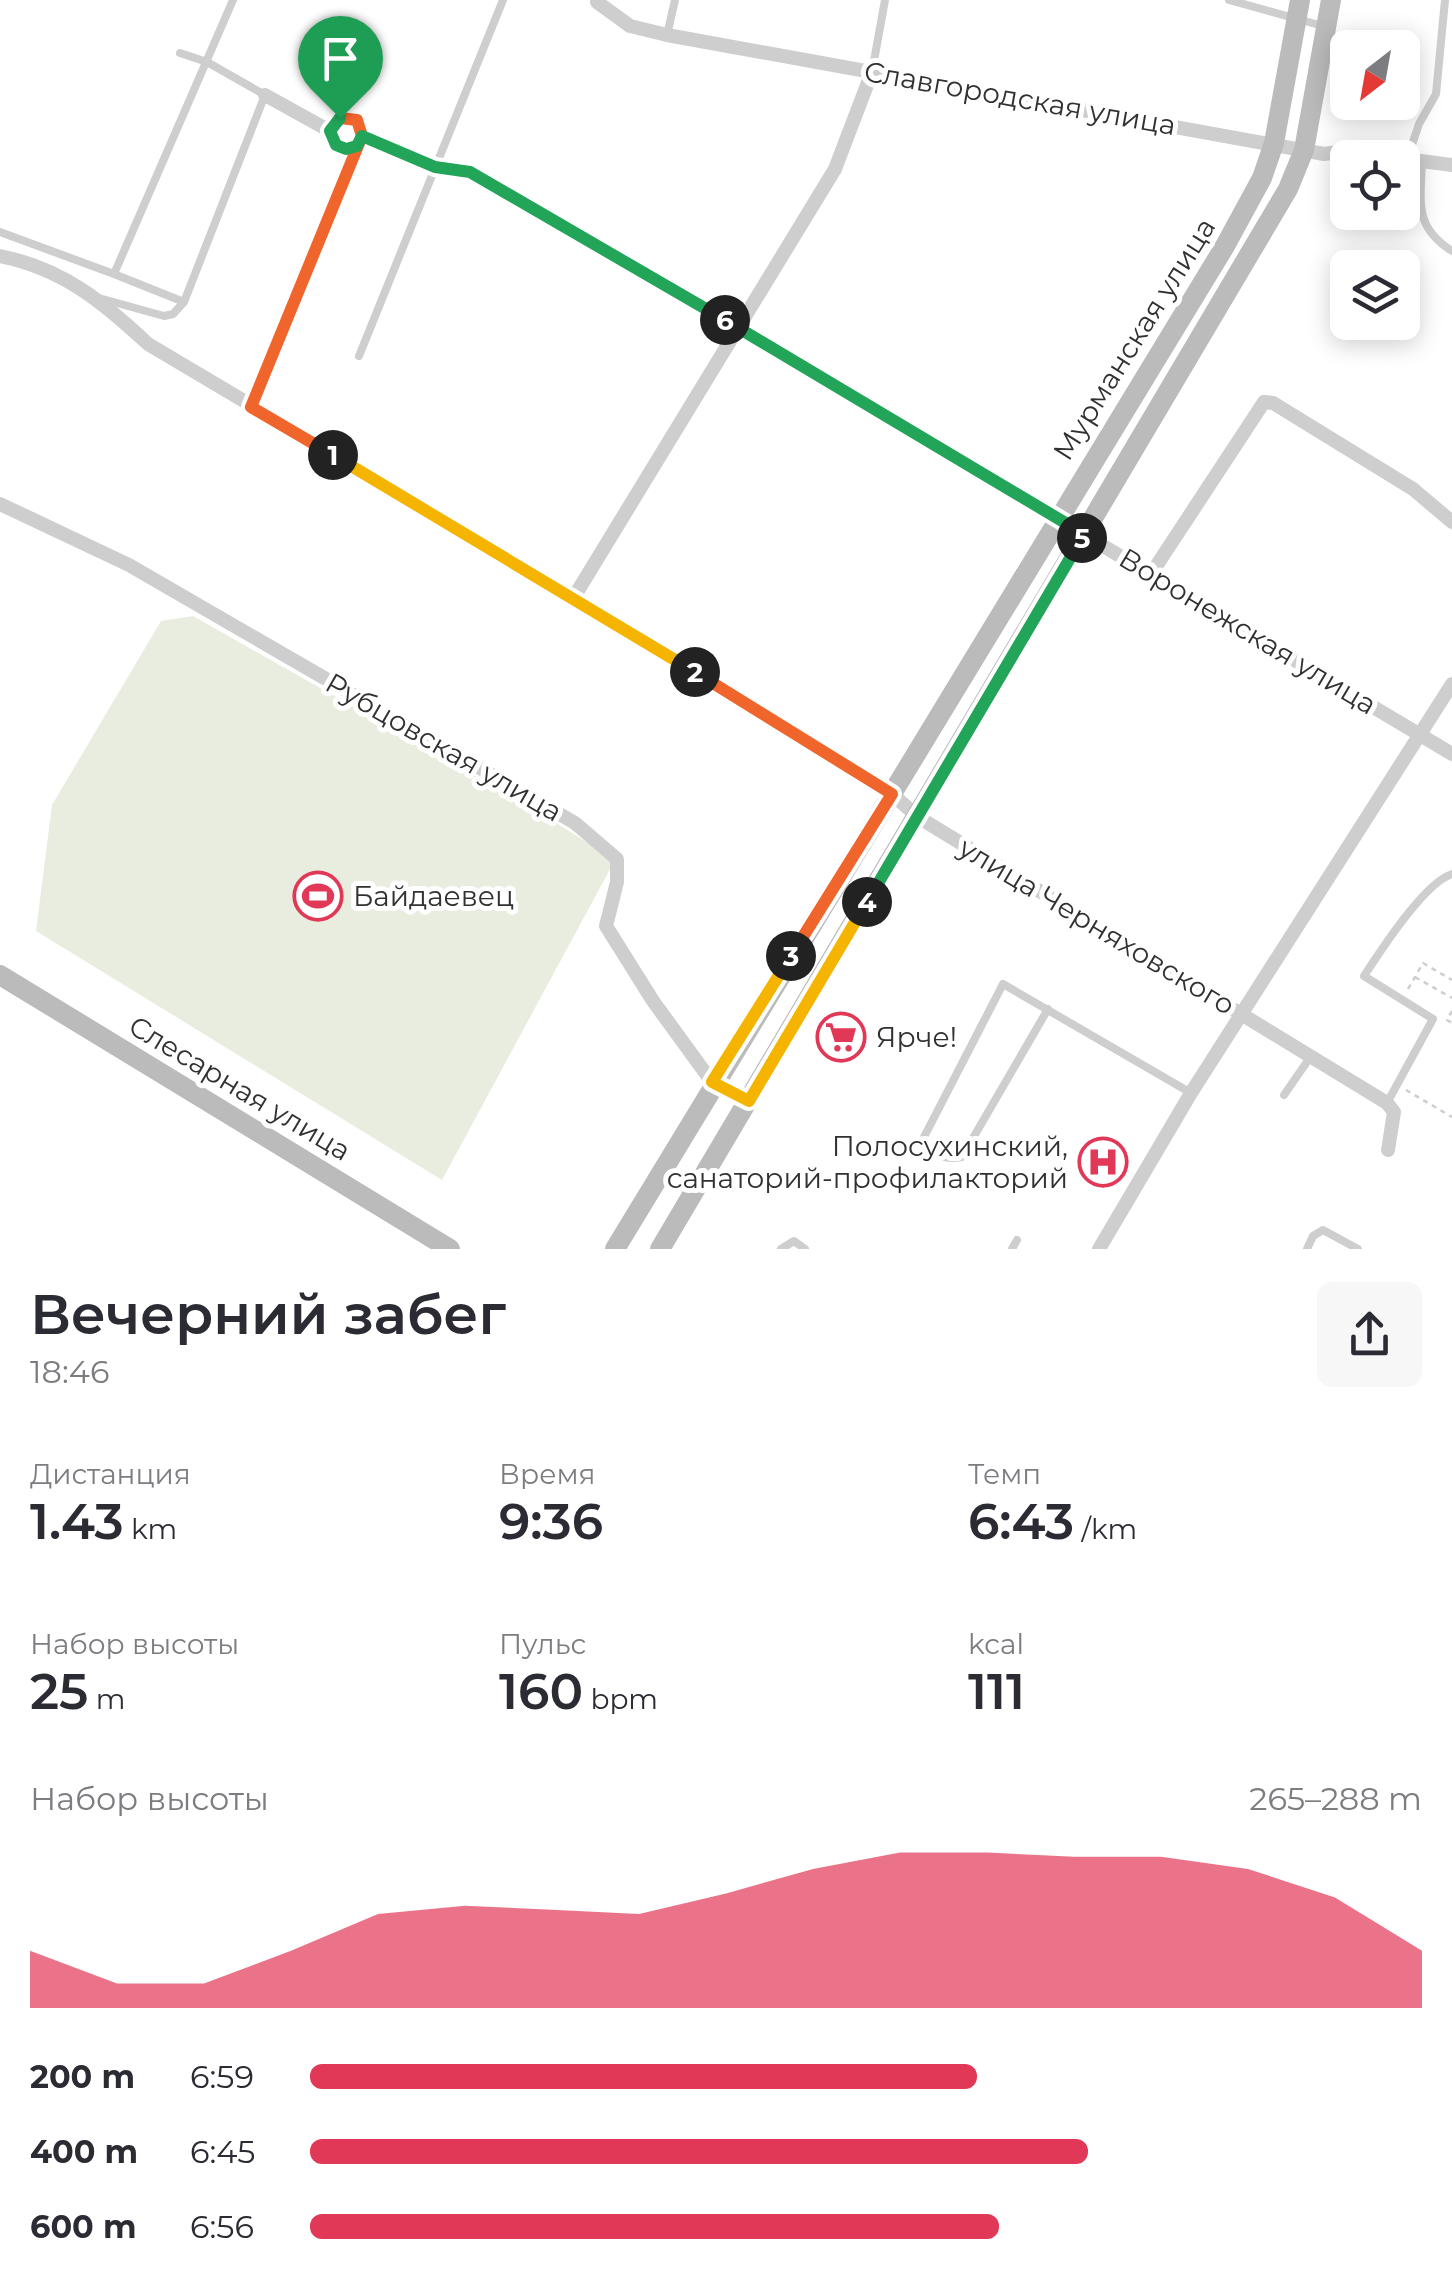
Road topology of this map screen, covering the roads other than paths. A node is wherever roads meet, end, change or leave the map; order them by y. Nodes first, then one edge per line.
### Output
1 (233, 0) edge
2 (503, 0) edge
3 (675, 0) edge
4 (884, 0) edge
5 (1228, 0) edge
6 (1300, 0) edge
7 (1331, 0) edge
8 (1445, 0) edge
9 (596, 1) edge
10 (1297, 22) junction
11 (1327, 27) junction
12 (667, 36) junction
13 (180, 53) dead end
14 (207, 62) junction
15 (872, 72) junction
16 (265, 95) junction
17 (330, 131) junction
18 (1417, 140) edge
19 (360, 141) junction
20 (1274, 143) junction
21 (1304, 150) junction
22 (1330, 152) edge
23 (1420, 160) edge
24 (1452, 165) edge
25 (435, 167) junction
26 (1420, 200) edge
27 (0, 232) edge
28 (1452, 251) edge
29 (0, 256) edge
30 (114, 274) junction
31 (99, 298) junction
32 (184, 302) junction
33 (738, 328) junction
34 (359, 356) dead end
35 (251, 407) junction
36 (0, 504) edge
37 (1056, 517) junction
38 (1452, 522) edge
39 (1084, 534) junction
40 (1151, 574) junction
41 (574, 597) junction
42 (1452, 684) edge
43 (1418, 732) junction
44 (1452, 754) edge
45 (892, 794) junction
46 (918, 816) junction
47 (1452, 874) edge
48 (0, 974) edge
49 (1364, 976) junction
50 (1358, 986) dead end
51 (1048, 1009) junction
52 (1243, 1015) junction
53 (1310, 1056) junction
54 (712, 1082) junction
55 (1191, 1093) junction
56 (1284, 1095) dead end
57 (749, 1101) junction
58 (1387, 1103) junction
59 (1391, 1155) dead end
60 (1017, 1240) dead end
61 (450, 1249) edge
62 (615, 1249) edge
63 (660, 1249) edge
64 (781, 1249) edge
65 (805, 1249) edge
66 (1012, 1249) edge
67 (1098, 1249) edge
68 (1307, 1249) edge
69 (1358, 1249) edge

1 - 14 lane
2 - 25 lane
3 - 12 lane
4 - 15 lane
5 - 10 lane
6 - 10 main road, Мурманская улица
7 - 11 main road, Мурманская улица
8 - 18 lane
9 - 12 street, Славгородская улица
10 - 11 lane
10 - 20 main road, Мурманская улица
11 - 21 main road, Мурманская улица
12 - 15 street, Славгородская улица
13 - 14 lane, Воронежская улица
14 - 16 lane, Воронежская улица
14 - 30 lane
15 - 20 street, Славгородская улица
15 - 33 street
16 - 17 street, Воронежская улица
16 - 32 lane
17 - 19 street, Воронежская улица
17 - 19 street, Воронежская улица
19 - 25 street, Воронежская улица
19 - 35 street
20 - 21 street, Славгородская улица
20 - 37 main road, Мурманская улица
21 - 22 street, Славгородская улица
21 - 39 main road, Мурманская улица
23 - 24 street, Славгородская улица
25 - 33 street, Воронежская улица
25 - 34 lane
26 - 28 lane
27 - 30 lane
29 - 31 street, улица Черняховского
30 - 32 lane
31 - 32 lane
31 - 35 street, улица Черняховского
33 - 37 street, Воронежская улица
33 - 41 street
35 - 41 street, улица Черняховского
36 - 54 street, Рубцовская улица
37 - 39 street, Воронежская улица
37 - 45 main road, Мурманская улица
38 - 40 street
39 - 40 street, Воронежская улица
39 - 46 main road, Мурманская улица
40 - 43 street, Воронежская улица
41 - 45 street, улица Черняховского
42 - 43 street
43 - 44 street, Воронежская улица
43 - 52 street
45 - 46 street, улица Черняховского
45 - 54 main road, Мурманская улица
46 - 52 street, улица Черняховского
46 - 57 main road, Мурманская улица
47 - 49 lane
48 - 61 main road, Слесарная улица
49 - 50 lane
49 - 58 lane
51 - 51 lane
51 - 55 lane
52 - 53 street, улица Черняховского
52 - 55 street
53 - 56 lane
53 - 58 street, улица Черняховского
54 - 57 street, Рубцовская улица
54 - 62 main road, Мурманская улица
55 - 67 street
57 - 63 main road, Мурманская улица
58 - 59 street
60 - 66 lane
64 - 65 lane
68 - 69 lane

